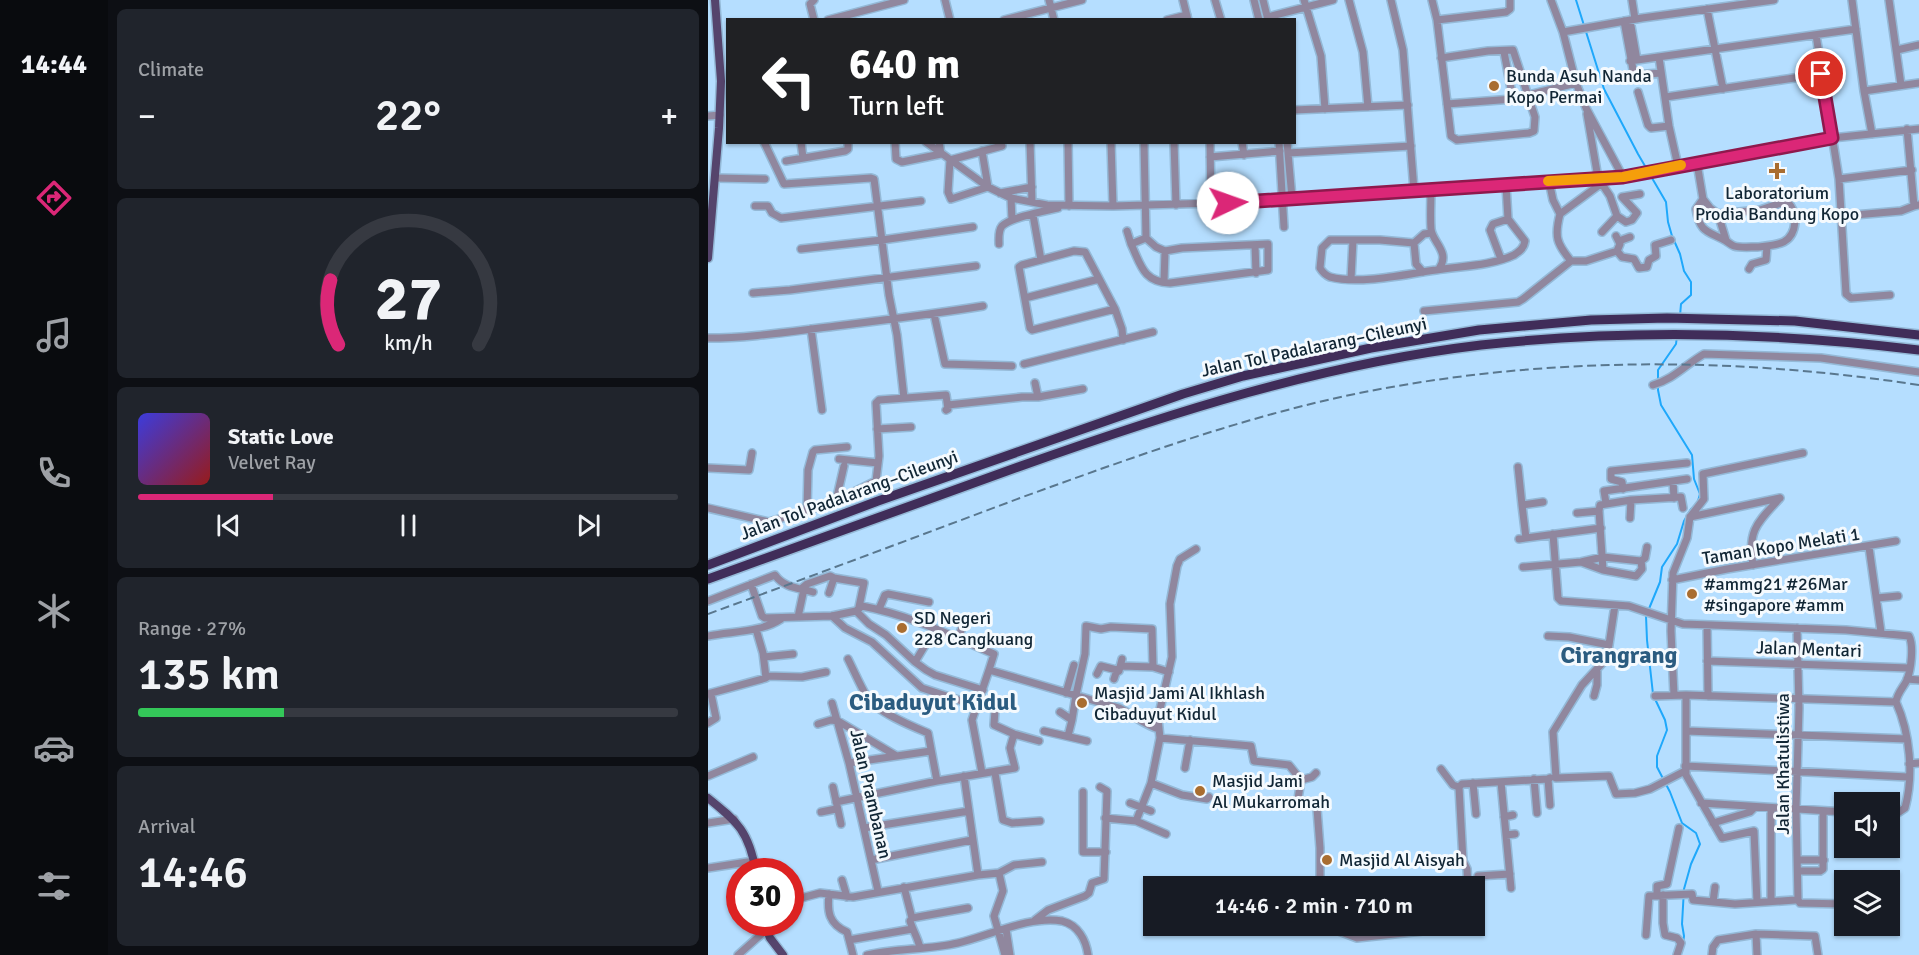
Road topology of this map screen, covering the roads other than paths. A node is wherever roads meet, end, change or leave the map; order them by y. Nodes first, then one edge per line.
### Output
1 (715, 0) edge
2 (814, 0) edge
3 (904, 0) edge
4 (945, 0) edge
5 (1082, 0) edge
6 (1183, 0) edge
7 (1215, 0) edge
8 (1254, 0) edge
9 (1263, 0) edge
10 (1333, 0) edge
11 (1349, 0) edge
12 (1391, 0) edge
13 (1432, 0) edge
14 (1510, 0) edge
15 (1551, 0) edge
16 (1632, 0) edge
17 (1774, 0) edge
18 (1852, 0) edge
19 (1889, 0) edge
20 (1050, 4) edge
21 (1305, 4) edge
22 (1707, 9) junction
23 (1187, 17) edge
24 (814, 18) edge
25 (836, 18) edge
26 (950, 18) edge
27 (1010, 18) edge
28 (1220, 18) edge
29 (1258, 18) edge
30 (1268, 18) edge
31 (1437, 20) junction
32 (1629, 20) junction
33 (1856, 29) junction
34 (1563, 32) junction
35 (1816, 35) junction
36 (1919, 45) edge
37 (1715, 49) junction
38 (1897, 50) junction
39 (1504, 52) junction
40 (1659, 57) junction
41 (1441, 58) junction
42 (1633, 61) junction
43 (1661, 73) junction
44 (1821, 74) junction
45 (724, 79) edge
46 (1576, 83) junction
47 (1919, 83) edge
48 (1901, 85) junction
49 (1723, 89) junction
50 (1864, 91) junction
51 (1638, 92) dead end
52 (1528, 94) junction
53 (1666, 98) junction
54 (1513, 99) junction
55 (1447, 104) junction
56 (1408, 105) junction
57 (1368, 106) junction
58 (1586, 108) junction
59 (1325, 109) junction
60 (1296, 110) edge
61 (720, 115) junction
62 (708, 116) edge
63 (1669, 126) junction
64 (724, 128) edge
65 (1907, 129) junction
66 (1919, 129) edge
67 (1872, 134) junction
68 (1832, 138) junction
69 (765, 144) edge
70 (801, 144) edge
71 (848, 144) edge
72 (895, 144) edge
73 (928, 144) edge
74 (939, 144) edge
75 (1030, 144) edge
76 (1068, 144) edge
77 (1111, 144) edge
78 (1144, 144) edge
79 (1174, 144) edge
80 (1210, 144) edge
81 (1242, 144) edge
82 (1279, 144) edge
83 (1287, 144) edge
84 (1002, 146) dead end
85 (1411, 146) junction
86 (982, 151) junction
87 (1280, 151) junction
88 (1288, 153) junction
89 (941, 154) junction
90 (1244, 154) junction
91 (1210, 157) junction
92 (803, 158) junction
93 (786, 160) dead end
94 (950, 160) junction
95 (1697, 163) junction
96 (1678, 166) junction
97 (712, 168) edge
98 (1912, 170) junction
99 (1623, 177) junction
100 (715, 178) junction
101 (765, 178) dead end
102 (1839, 179) junction
103 (1600, 180) junction
104 (1549, 181) junction
105 (1506, 185) junction
106 (1032, 186) junction
107 (988, 188) junction
108 (1431, 189) junction
109 (1414, 190) junction
110 (1000, 193) junction
111 (1640, 194) dead end
112 (1011, 198) junction
113 (1288, 199) junction
114 (1703, 199) junction
115 (921, 201) dead end
116 (1032, 202) junction
117 (1211, 204) junction
118 (1176, 205) junction
119 (755, 206) dead end
120 (1066, 206) junction
121 (1147, 206) junction
122 (1917, 206) edge
123 (877, 207) junction
124 (1113, 207) junction
125 (1560, 214) junction
126 (1718, 214) junction
127 (1033, 215) junction
128 (1617, 216) junction
129 (1843, 216) junction
130 (1508, 219) junction
131 (1012, 220) junction
132 (973, 227) dead end
133 (1284, 227) dead end
134 (1127, 231) dead end
135 (1602, 232) dead end
136 (1431, 233) junction
137 (1630, 237) dead end
138 (1146, 238) junction
139 (882, 240) junction
140 (1353, 240) junction
141 (1671, 240) dead end
142 (1726, 240) junction
143 (1414, 243) junction
144 (999, 244) dead end
145 (1131, 244) junction
146 (1255, 244) junction
147 (1767, 246) junction
148 (801, 249) dead end
149 (1165, 251) junction
150 (1617, 251) junction
151 (708, 258) edge
152 (1501, 259) junction
153 (1041, 260) junction
154 (1571, 261) junction
155 (976, 266) dead end
156 (1439, 269) junction
157 (1749, 269) dead end
158 (1423, 272) junction
159 (1256, 273) junction
160 (887, 278) junction
161 (1099, 279) junction
162 (1351, 279) junction
163 (1164, 282) junction
164 (753, 293) dead end
165 (1890, 295) dead end
166 (1025, 298) junction
167 (983, 306) dead end
168 (1115, 309) junction
169 (1424, 310) dead end
170 (934, 315) junction
171 (893, 319) junction
172 (811, 329) junction
173 (1154, 332) dead end
174 (1919, 335) edge
175 (708, 339) edge
176 (1123, 340) junction
177 (1919, 350) edge
178 (1024, 364) dead end
179 (1012, 366) dead end
180 (1919, 372) edge
181 (1035, 383) dead end
182 (1657, 384) dead end
183 (1083, 389) dead end
184 (1038, 397) junction
185 (904, 398) junction
186 (822, 410) dead end
187 (911, 427) dead end
188 (878, 429) junction
189 (847, 447) dead end
190 (752, 453) dead end
191 (1803, 453) dead end
192 (878, 463) junction
193 (1687, 463) dead end
194 (708, 468) edge
195 (1518, 468) dead end
196 (1687, 479) dead end
197 (1673, 481) junction
198 (1623, 489) junction
199 (1674, 498) junction
200 (1631, 500) junction
201 (836, 501) junction
202 (1544, 502) dead end
203 (1606, 503) junction
204 (1522, 505) junction
205 (708, 508) edge
206 (1683, 508) dead end
207 (807, 510) junction
208 (1599, 511) junction
209 (1577, 513) dead end
210 (1690, 517) junction
211 (1630, 518) dead end
212 (1601, 528) junction
213 (1553, 534) junction
214 (1896, 542) dead end
215 (1647, 547) dead end
216 (1869, 547) junction
217 (1196, 549) dead end
218 (1603, 557) junction
219 (1641, 561) junction
220 (1581, 562) junction
221 (1555, 563) junction
222 (708, 565) edge
223 (1753, 565) junction
224 (1523, 567) dead end
225 (1602, 570) junction
226 (834, 578) junction
227 (708, 579) edge
228 (1672, 580) junction
229 (751, 584) junction
230 (802, 589) junction
231 (813, 592) dead end
232 (829, 593) dead end
233 (1898, 596) dead end
234 (1877, 598) junction
235 (708, 601) edge
236 (929, 602) dead end
237 (1615, 605) junction
238 (857, 609) junction
239 (879, 609) junction
240 (832, 616) junction
241 (798, 617) junction
242 (782, 618) junction
243 (965, 620) dead end
244 (1671, 621) junction
245 (1683, 624) junction
246 (1707, 625) junction
247 (1797, 628) junction
248 (756, 629) junction
249 (1671, 631) junction
250 (1881, 632) junction
251 (708, 636) edge
252 (1548, 636) dead end
253 (930, 637) dead end
254 (957, 638) junction
255 (1609, 645) junction
256 (793, 654) dead end
257 (764, 657) junction
258 (848, 659) dead end
259 (1707, 661) junction
260 (915, 662) junction
261 (1797, 664) junction
262 (1074, 665) dead end
263 (1120, 665) junction
264 (1153, 667) junction
265 (1909, 668) junction
266 (989, 670) junction
267 (1597, 671) junction
268 (826, 672) dead end
269 (1169, 672) junction
270 (1097, 674) dead end
271 (766, 676) junction
272 (1114, 679) dead end
273 (1907, 679) junction
274 (1919, 680) edge
275 (983, 690) junction
276 (1066, 693) junction
277 (709, 694) edge
278 (1076, 695) junction
279 (1674, 695) junction
280 (1686, 695) junction
281 (1594, 696) dead end
282 (1655, 696) dead end
283 (1708, 696) junction
284 (1798, 699) junction
285 (1896, 702) junction
286 (832, 703) dead end
287 (978, 704) junction
288 (1060, 712) dead end
289 (1072, 720) junction
290 (838, 721) junction
291 (708, 723) edge
292 (818, 724) dead end
293 (1157, 729) junction
294 (936, 730) dead end
295 (1686, 730) junction
296 (1044, 731) dead end
297 (928, 733) junction
298 (1014, 734) junction
299 (1798, 735) junction
300 (1068, 736) junction
301 (1160, 738) junction
302 (1907, 739) junction
303 (1190, 740) junction
304 (1039, 741) dead end
305 (1087, 741) dead end
306 (931, 751) junction
307 (895, 756) junction
308 (753, 757) dead end
309 (1919, 763) edge
310 (849, 764) junction
311 (1909, 764) junction
312 (1185, 768) dead end
313 (1685, 768) junction
314 (1441, 769) dead end
315 (1797, 771) junction
316 (982, 773) junction
317 (994, 773) junction
318 (1316, 773) dead end
319 (708, 776) edge
320 (964, 777) junction
321 (1908, 777) junction
322 (1552, 778) junction
323 (1534, 779) junction
324 (1301, 780) junction
325 (937, 781) junction
326 (1501, 782) junction
327 (1151, 783) junction
328 (1473, 783) junction
329 (832, 787) dead end
330 (1100, 787) dead end
331 (1459, 788) junction
332 (1083, 792) dead end
333 (856, 797) junction
334 (1209, 797) dead end
335 (710, 802) edge
336 (1130, 803) dead end
337 (1701, 803) junction
338 (1550, 805) dead end
339 (836, 806) junction
340 (1755, 807) junction
341 (1142, 808) junction
342 (1771, 808) junction
343 (1796, 809) junction
344 (969, 811) junction
345 (1150, 811) dead end
346 (1823, 811) junction
347 (1900, 811) edge
348 (820, 812) dead end
349 (1834, 812) edge
350 (1537, 813) dead end
351 (1476, 814) dead end
352 (1513, 815) dead end
353 (1504, 817) junction
354 (1105, 818) junction
355 (734, 819) junction
356 (1040, 821) dead end
357 (1136, 821) junction
358 (708, 823) edge
359 (1713, 823) junction
360 (841, 824) dead end
361 (864, 828) junction
362 (1679, 828) dead end
363 (1166, 834) dead end
364 (1515, 834) dead end
365 (1506, 835) junction
366 (972, 840) junction
367 (1106, 852) junction
368 (753, 858) edge
369 (871, 860) junction
370 (1798, 860) junction
371 (1824, 860) junction
372 (1042, 862) dead end
373 (726, 865) edge
374 (708, 868) edge
375 (1798, 872) junction
376 (999, 873) junction
377 (1510, 874) junction
378 (978, 875) junction
379 (1320, 876) edge
380 (1467, 876) edge
381 (1478, 876) dead end
382 (842, 880) dead end
383 (904, 887) junction
384 (1715, 887) dead end
385 (1511, 888) dead end
386 (878, 891) junction
387 (828, 894) junction
388 (1660, 895) junction
389 (804, 897) edge
390 (847, 897) junction
391 (1771, 900) junction
392 (1798, 900) junction
393 (1713, 902) junction
394 (1757, 902) junction
395 (1834, 904) edge
396 (968, 908) dead end
397 (912, 918) junction
398 (1033, 922) junction
399 (912, 929) junction
400 (1003, 930) junction
401 (1756, 934) junction
402 (1646, 935) dead end
403 (756, 936) edge
404 (771, 936) edge
405 (1352, 936) edge
406 (1376, 936) edge
407 (849, 940) junction
408 (941, 945) junction
409 (920, 948) junction
410 (738, 955) edge
411 (783, 955) edge
412 (853, 955) edge
413 (867, 955) edge
414 (943, 955) edge
415 (1007, 955) edge
416 (1088, 955) edge
417 (1677, 955) edge
418 (1712, 955) edge
419 (1757, 955) edge
420 (1818, 955) edge

1 - 45 main road
2 - 24 street
3 - 25 street
4 - 26 street
5 - 20 street
6 - 23 street
7 - 28 street
8 - 29 street
9 - 30 street
10 - 21 street
11 - 57 street
12 - 56 street
13 - 31 street
14 - 31 street
15 - 34 street
16 - 32 street
17 - 22 street
18 - 33 street
19 - 38 street
20 - 27 street
21 - 30 street
21 - 59 street
22 - 32 street
22 - 37 street
31 - 41 street
32 - 34 street
32 - 42 street
33 - 35 street
33 - 50 street
34 - 46 street
35 - 37 street
35 - 44 street
36 - 38 street
37 - 40 street
37 - 49 street
38 - 48 street
39 - 41 street
39 - 52 street
39 - 54 street
40 - 42 street
40 - 43 street
41 - 55 street
42 - 43 street
43 - 53 street
44 - 49 street
44 - 68 street
45 - 61 main road
46 - 52 street
46 - 58 street
47 - 48 street
48 - 50 street
49 - 53 street
50 - 67 street
51 - 63 street
52 - 54 street
52 - 55 street
53 - 63 street
54 - 55 street
56 - 57 street
56 - 85 street
57 - 59 street
58 - 99 street
58 - 103 street
59 - 60 street
61 - 62 street
61 - 64 main road
63 - 96 street
64 - 97 main road
65 - 66 street
65 - 67 street
65 - 98 street
67 - 68 street
68 - 95 street
68 - 102 street
69 - 123 street
70 - 92 street
71 - 92 street
72 - 89 street
73 - 89 street
74 - 89 street
75 - 106 street
76 - 120 street
77 - 124 street
78 - 121 street
79 - 118 street
80 - 91 street
81 - 90 street
82 - 87 street
83 - 88 street
84 - 86 street
85 - 88 street
85 - 109 street
86 - 94 street
86 - 107 street
87 - 90 street
87 - 113 street
88 - 113 street
89 - 94 street
90 - 91 street
91 - 117 street
92 - 93 street
94 - 107 street
94 - 107 street
95 - 96 street
95 - 114 street
96 - 99 street
97 - 100 main road
98 - 102 street
98 - 122 street
99 - 103 street
100 - 101 street
100 - 151 main road
102 - 129 street
103 - 104 street
103 - 125 street
103 - 128 street
104 - 105 street
104 - 125 street
105 - 108 street
105 - 130 street
106 - 110 street
106 - 116 street
107 - 110 street
108 - 109 street
108 - 136 street
109 - 113 street
110 - 112 street
111 - 128 street
112 - 116 street
112 - 131 street
113 - 117 street
113 - 133 street
114 - 126 street
114 - 142 street
115 - 123 street
116 - 120 street
117 - 118 street
118 - 121 street
119 - 123 street
120 - 124 street
120 - 127 street
121 - 124 street
121 - 138 street
122 - 129 street
123 - 139 street
125 - 154 street
126 - 142 street
126 - 147 street
127 - 131 street
127 - 153 street
128 - 135 street
129 - 165 street
130 - 152 street
130 - 152 street
131 - 144 street
132 - 139 street
134 - 145 street
136 - 143 street
136 - 156 street
137 - 150 street
138 - 145 street
138 - 149 street
139 - 148 street
139 - 160 street
140 - 143 street
140 - 162 street
140 - 162 street
141 - 150 street
142 - 147 street
143 - 158 street
145 - 163 street
146 - 149 street
146 - 159 street
146 - 159 street
147 - 157 street
149 - 163 street
150 - 154 street
152 - 156 street
153 - 161 street
153 - 166 street
154 - 169 street
155 - 160 street
156 - 158 street
158 - 162 street
159 - 163 street
160 - 164 street
160 - 171 street
161 - 166 street
161 - 168 street
166 - 168 street
167 - 170 street
168 - 176 street
170 - 171 street
170 - 179 street
171 - 172 street
171 - 185 street
172 - 175 street
172 - 186 street
173 - 176 street
174 - 222 highway, Jalan Tol Padalarang–Cileunyi
176 - 178 street
177 - 227 highway, Jalan Tol Padalarang–Cileunyi
180 - 182 street
181 - 184 street
183 - 184 street
184 - 185 street
185 - 188 street
187 - 188 street
188 - 192 street
189 - 207 street
190 - 194 street
191 - 210 street
192 - 201 street
192 - 201 street
193 - 198 street
195 - 204 street
196 - 197 street
197 - 198 street
197 - 199 street
198 - 203 street
199 - 200 street
199 - 206 street
200 - 203 street
200 - 211 street
201 - 207 street
202 - 204 street
203 - 208 street
204 - 213 street
205 - 207 street
208 - 209 street
208 - 212 street
210 - 223 street
210 - 228 street
212 - 213 street
212 - 218 street
213 - 221 street
214 - 216 street, Taman Kopo Melati 1
215 - 219 street
216 - 223 street, Taman Kopo Melati 1
216 - 234 street
217 - 269 street
218 - 219 street
218 - 220 street
218 - 225 street
219 - 225 street
220 - 221 street
220 - 225 street
221 - 224 street
221 - 237 street
223 - 228 street, Taman Kopo Melati 1
226 - 230 street
226 - 232 street
226 - 238 street
228 - 244 street
229 - 230 street
229 - 235 street
229 - 242 street
230 - 231 street
230 - 241 street
233 - 234 street
234 - 250 street
236 - 239 street
237 - 244 street
237 - 255 street
238 - 239 street
238 - 240 street
238 - 260 street
239 - 254 street
240 - 241 street
240 - 287 street
241 - 242 street
242 - 248 street
243 - 254 street
244 - 245 street
244 - 249 street
245 - 246 street
245 - 249 street
246 - 247 street
246 - 259 street
247 - 250 street
247 - 261 street, Jalan Khatulistiwa
248 - 251 street
248 - 257 street
249 - 279 street
250 - 265 street
252 - 255 street
253 - 260 street
254 - 266 street
255 - 267 street
256 - 257 street
257 - 271 street
258 - 297 street
259 - 261 street, Jalan Mentari
259 - 283 street
260 - 275 street
261 - 265 street, Jalan Mentari
261 - 284 street, Jalan Khatulistiwa
262 - 276 street
263 - 264 street
263 - 270 street
263 - 272 street
264 - 269 street
264 - 278 street
265 - 273 street
266 - 275 street
266 - 276 street
267 - 281 street
267 - 322 street
268 - 271 street
269 - 293 street
271 - 277 street
273 - 274 street
273 - 285 street
275 - 287 street
276 - 278 street
277 - 291 street
278 - 289 street
278 - 293 street
279 - 280 street
279 - 282 street
280 - 283 street
280 - 295 street
283 - 284 street
284 - 285 street
284 - 299 street, Jalan Khatulistiwa
285 - 302 street
286 - 290 street, Jalan Prambanan
287 - 298 street
287 - 316 street
288 - 289 street
289 - 300 street
290 - 292 street
290 - 307 street
290 - 310 street, Jalan Prambanan
293 - 301 street
294 - 297 street
295 - 299 street
295 - 313 street
296 - 300 street
297 - 306 street
298 - 304 street
298 - 317 street
299 - 302 street
299 - 315 street, Jalan Khatulistiwa
300 - 305 street
301 - 303 street
301 - 327 street
302 - 311 street
303 - 312 street
303 - 324 street
306 - 307 street
306 - 325 street
307 - 310 street
308 - 319 street
309 - 311 street
310 - 333 street, Jalan Prambanan
311 - 321 street
313 - 315 street
313 - 322 street
313 - 337 street
314 - 331 street
315 - 321 street
315 - 343 street, Jalan Khatulistiwa
316 - 317 street
316 - 320 street
317 - 356 street
318 - 324 street
320 - 325 street
320 - 344 street
321 - 347 street
322 - 323 street
322 - 338 street
323 - 326 street
323 - 350 street
324 - 379 street
325 - 333 street
326 - 328 street
326 - 353 street
327 - 334 street
327 - 341 street
328 - 331 street
328 - 351 street
329 - 339 street
330 - 354 street
331 - 380 street
332 - 367 street
333 - 339 street
333 - 361 street, Jalan Prambanan
335 - 355 main road
336 - 341 street
337 - 340 street
337 - 359 street
339 - 348 street
339 - 360 street
340 - 342 street
340 - 359 street
341 - 345 street
341 - 357 street
342 - 343 street
342 - 391 street
343 - 346 street
343 - 370 street, Jalan Khatulistiwa
344 - 361 street
344 - 366 street
346 - 349 street
346 - 371 street
352 - 353 street
353 - 365 street
354 - 357 street
354 - 367 street
355 - 358 street
355 - 368 main road
357 - 363 street
359 - 394 street
361 - 369 street, Jalan Prambanan
362 - 388 street
364 - 365 street
365 - 377 street
366 - 369 street
366 - 378 street
367 - 398 street
369 - 386 street, Jalan Prambanan
370 - 371 street
370 - 375 street, Jalan Khatulistiwa
371 - 375 street
372 - 376 street
373 - 374 street
375 - 392 street, Jalan Khatulistiwa
376 - 378 street
376 - 400 street
377 - 381 street
377 - 385 street
378 - 383 street
382 - 390 street
383 - 386 street
383 - 397 street
384 - 393 street
386 - 390 street
387 - 389 street
387 - 390 street
387 - 407 street
388 - 393 street
388 - 402 street
388 - 417 street
391 - 392 street
391 - 394 street
392 - 395 street
393 - 394 street
396 - 397 street
397 - 399 street
398 - 400 street
398 - 416 street
399 - 407 street
399 - 409 street
400 - 408 street
400 - 415 street
401 - 418 street
401 - 419 street
401 - 420 street
403 - 410 street
404 - 411 main road
405 - 406 street
407 - 412 street
408 - 409 street
408 - 414 street
409 - 413 street

